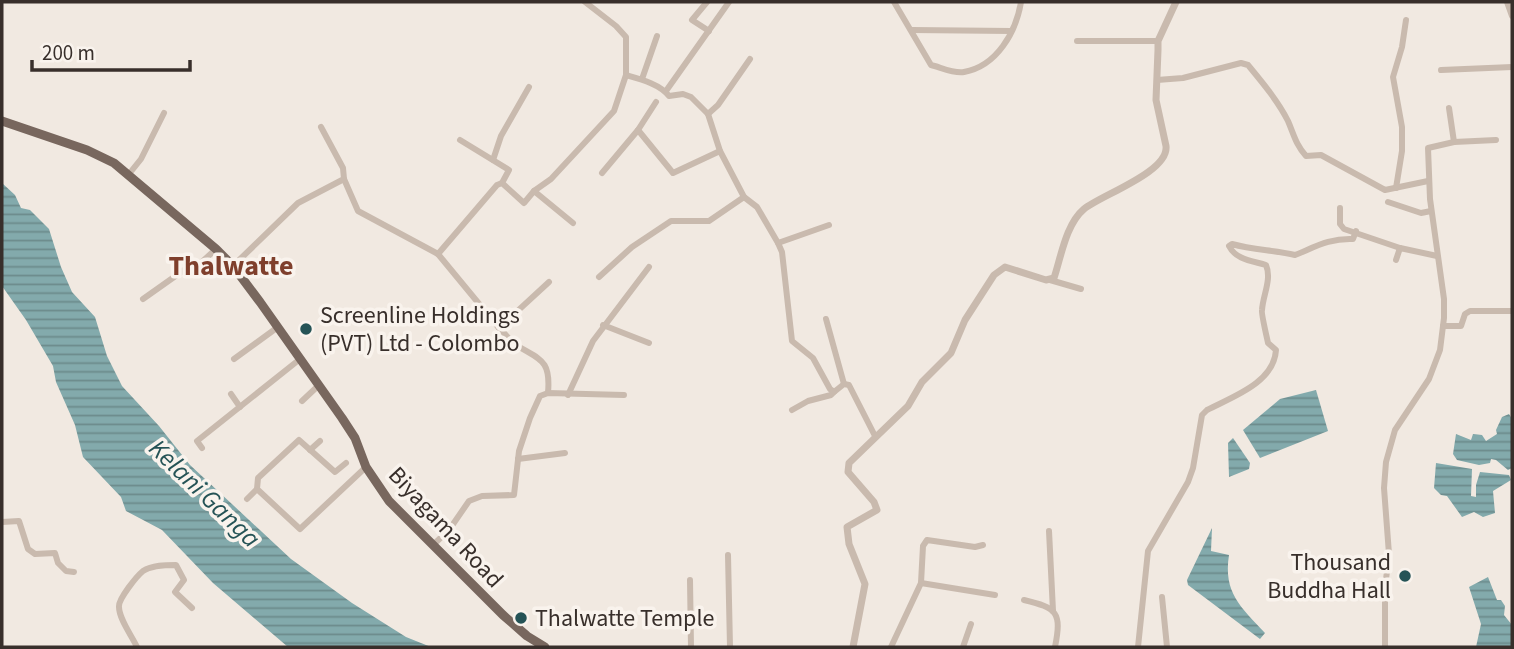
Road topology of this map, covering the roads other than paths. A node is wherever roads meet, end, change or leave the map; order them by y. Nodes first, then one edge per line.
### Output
1 (585, 2) edge
2 (707, 2) edge
3 (729, 2) edge
4 (894, 2) edge
5 (1021, 2) edge
6 (1176, 2) edge
7 (1507, 2) edge
8 (1512, 16) edge
9 (1406, 20) dead end
10 (912, 30) junction
11 (709, 31) junction
12 (1011, 31) junction
13 (657, 36) dead end
14 (1077, 41) dead end
15 (1158, 41) junction
16 (750, 59) dead end
17 (1512, 67) edge
18 (1441, 71) dead end
19 (626, 75) junction
20 (642, 79) junction
21 (1157, 80) junction
22 (529, 87) dead end
23 (666, 91) junction
24 (656, 102) dead end
25 (1449, 108) dead end
26 (164, 113) dead end
27 (708, 114) junction
28 (2, 121) edge
29 (321, 127) dead end
30 (638, 130) junction
31 (1496, 139) dead end
32 (460, 140) dead end
33 (1454, 142) junction
34 (720, 151) junction
35 (493, 160) junction
36 (601, 173) dead end
37 (129, 174) junction
38 (344, 179) junction
39 (1428, 181) junction
40 (502, 183) junction
41 (1396, 188) junction
42 (534, 191) junction
43 (744, 197) junction
44 (1388, 202) dead end
45 (1340, 208) dead end
46 (1431, 211) junction
47 (573, 223) dead end
48 (829, 225) dead end
49 (1356, 231) junction
50 (778, 243) junction
51 (1400, 248) junction
52 (216, 249) junction
53 (438, 254) junction
54 (1437, 256) junction
55 (1395, 260) dead end
56 (233, 266) junction
57 (649, 267) dead end
58 (598, 277) dead end
59 (1051, 280) junction
60 (549, 282) dead end
61 (1081, 289) dead end
62 (143, 299) dead end
63 (1512, 311) edge
64 (826, 319) dead end
65 (603, 325) junction
66 (1443, 326) junction
67 (278, 327) junction
68 (499, 328) junction
69 (649, 343) dead end
70 (234, 359) dead end
71 (300, 359) junction
72 (844, 384) junction
73 (319, 385) junction
74 (834, 392) junction
75 (548, 393) junction
76 (231, 394) dead end
77 (568, 395) junction
78 (624, 395) dead end
79 (302, 401) dead end
80 (240, 407) junction
81 (792, 410) dead end
82 (875, 436) junction
83 (320, 441) dead end
84 (202, 448) dead end
85 (310, 450) junction
86 (565, 453) dead end
87 (518, 459) junction
88 (346, 463) dead end
89 (366, 467) junction
90 (257, 489) junction
91 (247, 499) dead end
92 (2, 522) edge
93 (1049, 531) dead end
94 (433, 545) junction
95 (983, 545) dead end
96 (729, 555) dead end
97 (74, 572) dead end
98 (690, 580) dead end
99 (921, 583) junction
100 (995, 595) dead end
101 (1162, 597) dead end
102 (1024, 600) dead end
103 (192, 608) dead end
104 (1053, 611) junction
105 (971, 624) dead end
106 (137, 647) edge
107 (545, 647) edge
108 (691, 647) edge
109 (730, 647) edge
110 (853, 647) edge
111 (891, 647) edge
112 (963, 647) edge
113 (1055, 647) edge
114 (1138, 647) edge
115 (1167, 647) edge
116 (1385, 647) edge

1 - 19 street
2 - 11 street
3 - 11 street
4 - 10 street
5 - 12 street
6 - 15 street
7 - 8 street
9 - 41 street
10 - 12 street
10 - 12 street
11 - 23 street
13 - 20 street
14 - 15 street
15 - 21 street
16 - 27 street
17 - 18 street
19 - 20 street
19 - 42 street
20 - 23 street
21 - 41 street
21 - 59 street
22 - 35 street
23 - 27 street
24 - 30 street
25 - 33 street
26 - 37 street
27 - 34 street
28 - 37 main road, Biyagama Road
29 - 38 street
30 - 34 street
30 - 36 street
31 - 33 street
32 - 35 street
33 - 39 street
34 - 43 street
35 - 40 street
37 - 52 main road, Biyagama Road
38 - 53 street
38 - 56 street
39 - 41 street
39 - 46 street
40 - 42 street
40 - 53 street
42 - 47 street
43 - 50 street
43 - 58 street
44 - 46 street
45 - 49 street
46 - 54 street
48 - 50 street
49 - 51 street
49 - 114 street
50 - 74 street
51 - 54 street
51 - 55 street
52 - 56 main road, Biyagama Road
52 - 62 street
53 - 68 street
54 - 66 street
56 - 67 main road, Biyagama Road
57 - 65 street
59 - 61 street
59 - 82 street
60 - 68 street
63 - 66 street
64 - 72 street
65 - 69 street
65 - 77 street
66 - 116 street
67 - 70 street
67 - 71 main road, Biyagama Road
68 - 75 street
71 - 73 main road, Biyagama Road
71 - 80 street
72 - 74 street
72 - 82 street
73 - 79 street
73 - 89 main road, Biyagama Road
74 - 81 street
75 - 77 street
75 - 87 street
76 - 80 street
77 - 78 street
80 - 84 street
82 - 110 street
83 - 85 street
85 - 88 street
85 - 90 street
86 - 87 street
87 - 94 street
89 - 90 street
89 - 94 main road, Biyagama Road
90 - 91 street
92 - 97 street
93 - 104 street
94 - 107 main road, Biyagama Road
95 - 99 street
96 - 109 street
98 - 108 street
99 - 100 street
99 - 111 street
101 - 115 street
102 - 104 street
103 - 106 street
104 - 113 street
105 - 112 street

